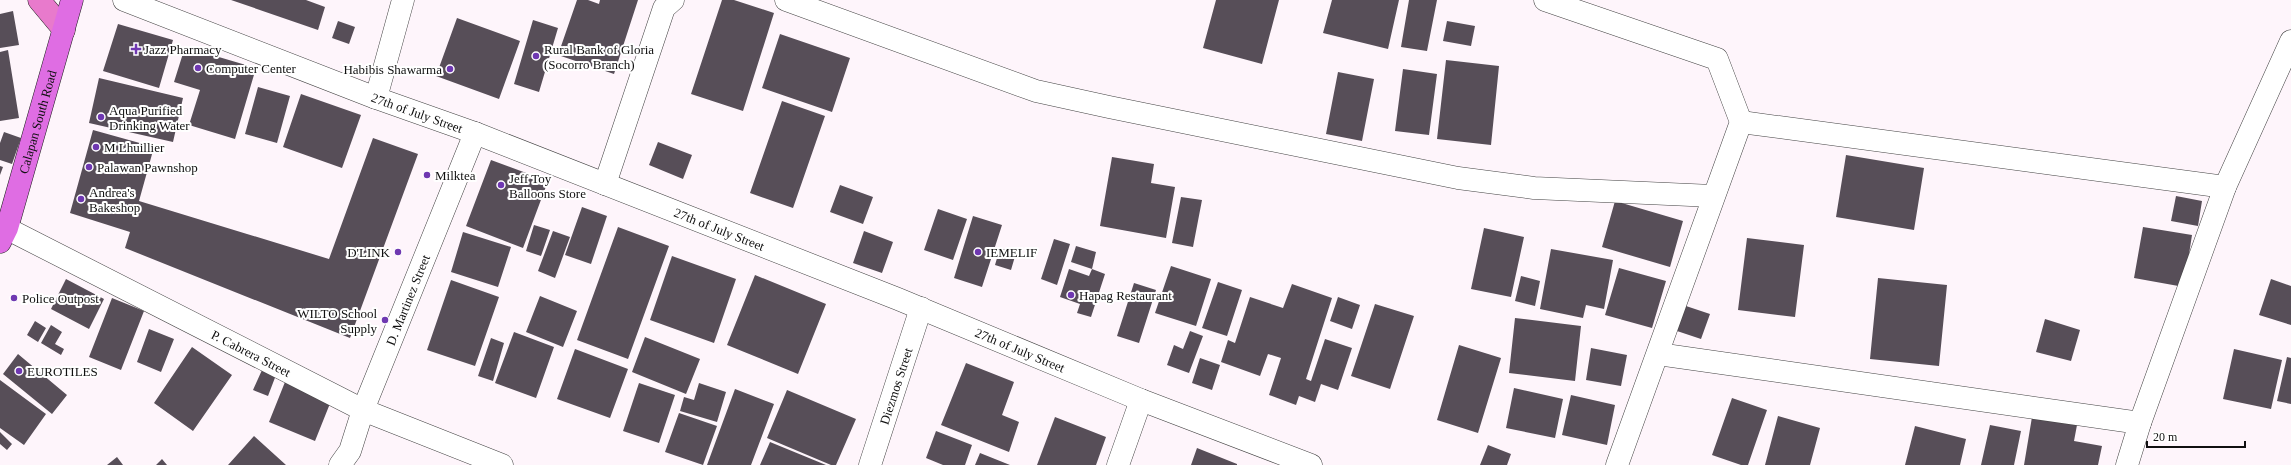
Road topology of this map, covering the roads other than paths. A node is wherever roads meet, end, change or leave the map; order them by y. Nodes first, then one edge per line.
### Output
1 (38, 0) edge
2 (72, 0) edge
3 (124, 0) edge
4 (403, 0) edge
5 (673, 0) edge
6 (786, 0) edge
7 (1545, 0) edge
8 (64, 30) junction
9 (2291, 41) edge
10 (376, 98) junction
11 (1741, 122) junction
12 (475, 133) junction
13 (605, 184) junction
14 (2225, 187) junction
15 (1714, 196) junction
16 (2, 232) edge
17 (921, 308) junction
18 (1658, 354) junction
19 (1141, 400) junction
20 (363, 410) junction
21 (2140, 423) junction
22 (340, 465) edge
23 (502, 465) edge
24 (870, 465) edge
25 (1118, 465) edge
26 (1311, 465) edge
27 (1617, 465) edge
28 (2128, 465) edge

1 - 8 main road
2 - 8 highway, Calapan South Road
3 - 10 street, 27th of July Street
4 - 10 street
5 - 13 street
6 - 15 street
7 - 11 street
8 - 16 highway, Calapan South Road
9 - 14 street
10 - 12 street, 27th of July Street
11 - 14 street
11 - 15 street
12 - 13 street, 27th of July Street
12 - 20 street, D. Martinez Street
13 - 17 street, 27th of July Street
14 - 21 street
15 - 18 street
16 - 20 street, P. Cabrera Street
17 - 19 street, 27th of July Street
17 - 24 street, Diezmos Street
18 - 21 street
18 - 27 street
19 - 25 street
19 - 26 street, 27th of July Street
20 - 22 street, D. Martinez Street
20 - 23 street, P. Cabrera Street
21 - 28 street

